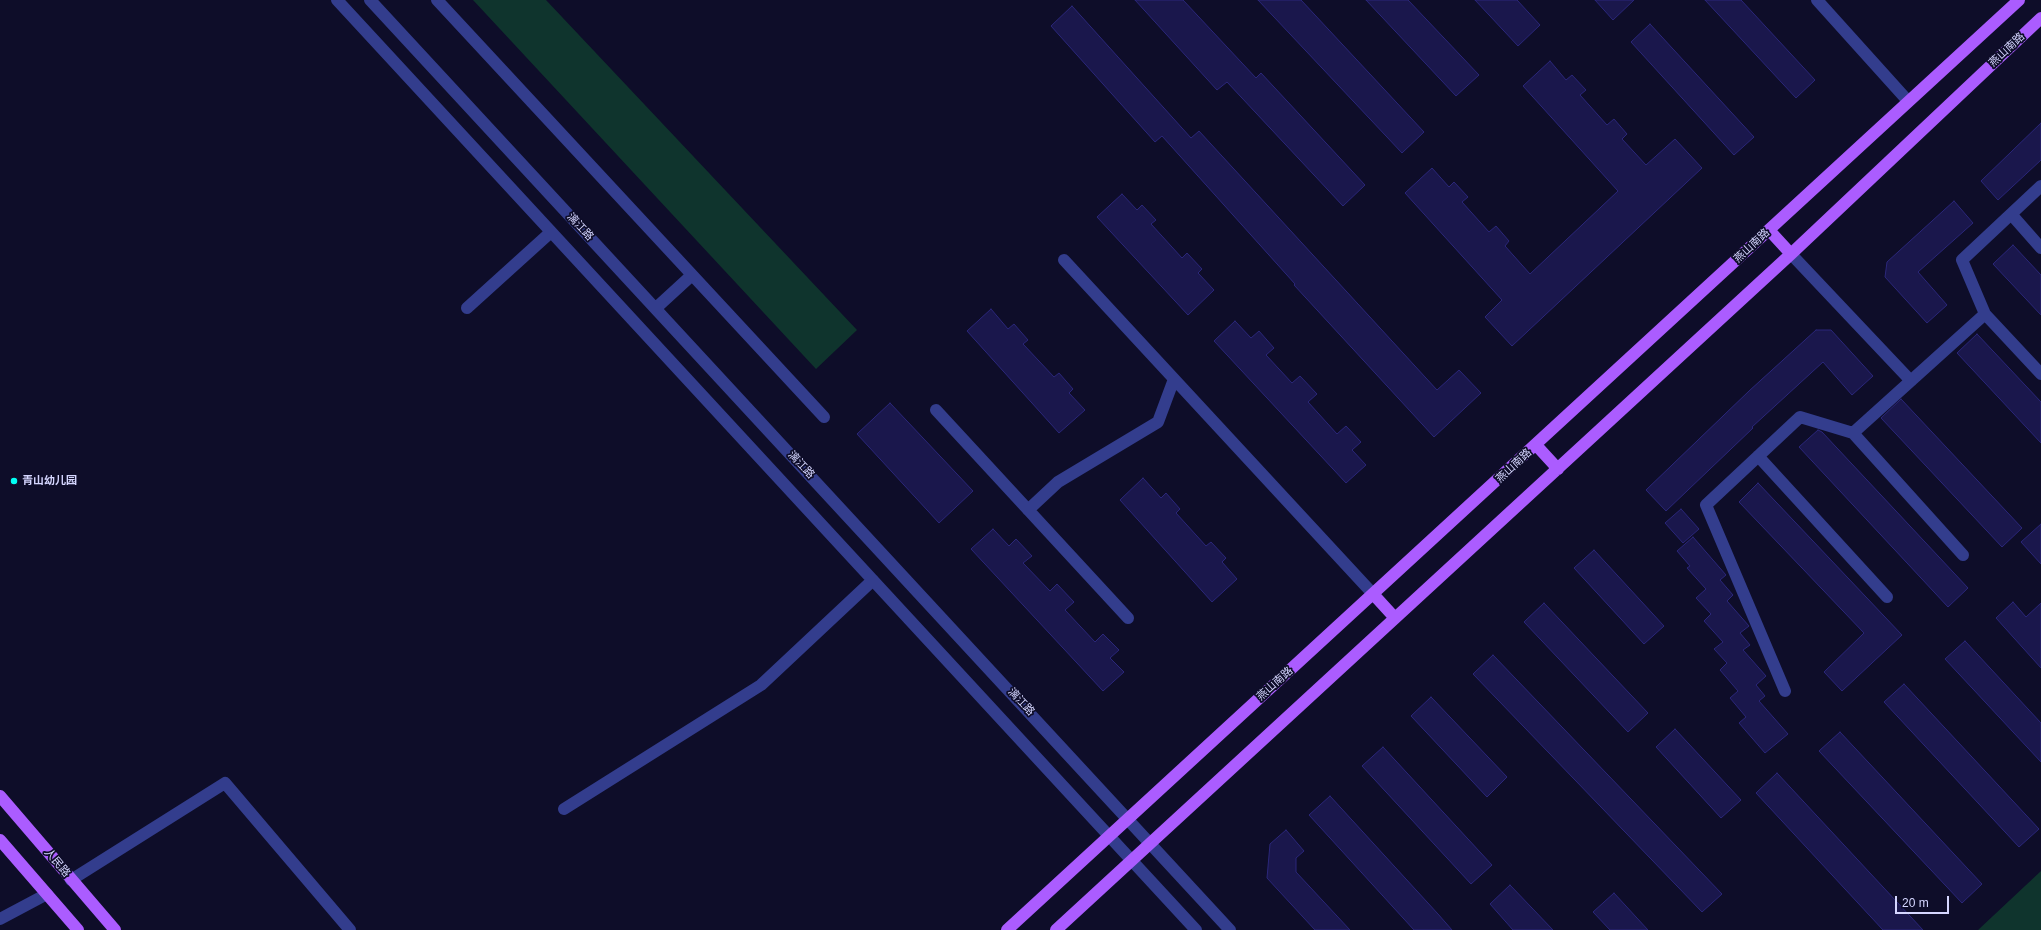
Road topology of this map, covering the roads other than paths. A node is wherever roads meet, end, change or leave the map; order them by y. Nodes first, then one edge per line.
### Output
1 (337, 0) edge
2 (370, 0) edge
3 (436, 0) edge
4 (1817, 0) edge
5 (2019, 0) edge
6 (2041, 18) edge
7 (1908, 101) junction
8 (2041, 186) edge
9 (2011, 214) junction
10 (1769, 230) junction
11 (551, 232) junction
12 (2041, 248) edge
13 (1791, 254) junction
14 (1064, 260) dead end
15 (692, 274) junction
16 (467, 308) dead end
17 (656, 308) junction
18 (1985, 314) junction
19 (2041, 374) edge
20 (1174, 379) junction
21 (1911, 381) junction
22 (936, 410) dead end
23 (824, 417) dead end
24 (1853, 433) junction
25 (1536, 445) junction
26 (1758, 456) junction
27 (1558, 469) junction
28 (1028, 510) junction
29 (1963, 555) dead end
30 (873, 580) junction
31 (1374, 595) junction
32 (1887, 597) dead end
33 (1128, 618) dead end
34 (1395, 618) junction
35 (1785, 692) dead end
36 (0, 796) edge
37 (564, 809) dead end
38 (1128, 818) junction
39 (1109, 836) junction
40 (0, 840) edge
41 (1150, 844) junction
42 (1132, 861) junction
43 (72, 880) junction
44 (47, 894) junction
45 (0, 919) edge
46 (78, 930) edge
47 (115, 930) edge
48 (350, 930) edge
49 (1008, 930) edge
50 (1056, 930) edge
51 (1196, 930) edge
52 (1230, 930) edge

1 - 11 street
2 - 17 street, 漓江路
3 - 15 street
4 - 7 street
5 - 7 main road, 燕山南路
6 - 13 main road, 燕山南路
7 - 10 main road, 燕山南路
8 - 9 street
9 - 12 street
9 - 18 street
10 - 13 main road
10 - 25 main road, 燕山南路
11 - 16 street
11 - 30 street
13 - 21 street
13 - 27 main road, 燕山南路
14 - 20 street
15 - 17 street
15 - 23 street
17 - 38 street, 漓江路
18 - 19 street
18 - 21 street
20 - 28 street
20 - 31 street
21 - 24 street
22 - 28 street
24 - 26 street
24 - 29 street
25 - 27 main road
25 - 31 main road, 燕山南路
26 - 32 street
26 - 35 street
27 - 34 main road, 燕山南路
28 - 33 street
30 - 37 street
30 - 39 street
31 - 34 main road
31 - 38 main road, 燕山南路
34 - 41 main road, 燕山南路
36 - 43 main road, 人民路
38 - 39 main road, 燕山南路
38 - 41 street, 漓江路
39 - 42 street
39 - 49 main road, 燕山南路
40 - 44 main road
41 - 42 main road, 燕山南路
41 - 52 street, 漓江路
42 - 50 main road, 燕山南路
42 - 51 street
43 - 47 main road, 人民路
43 - 48 street
44 - 45 street
44 - 46 main road

